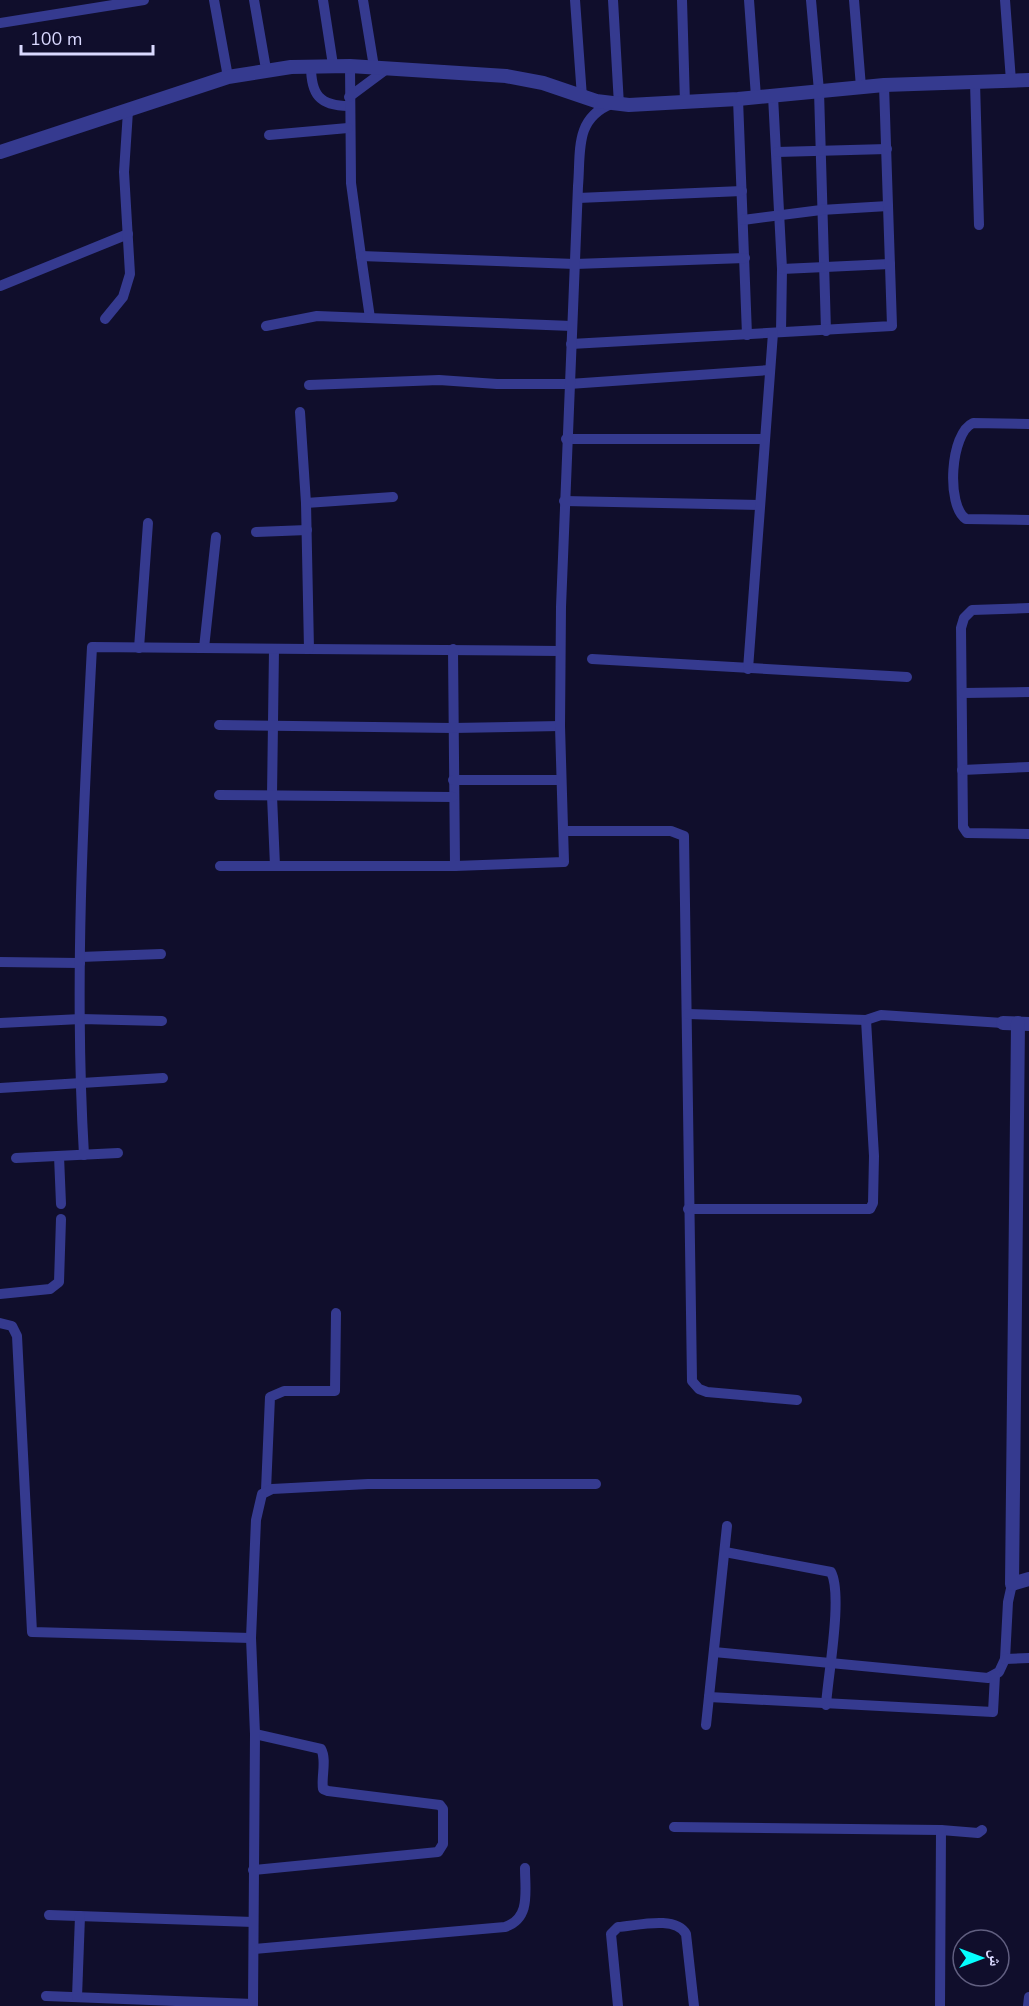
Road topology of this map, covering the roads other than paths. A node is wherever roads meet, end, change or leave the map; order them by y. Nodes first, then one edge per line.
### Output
1 (144, 0) edge
2 (214, 0) edge
3 (254, 0) edge
4 (323, 0) edge
5 (363, 0) edge
6 (575, 0) edge
7 (613, 0) edge
8 (682, 0) edge
9 (749, 0) edge
10 (811, 0) edge
11 (854, 0) edge
12 (1005, 0) edge
13 (0, 23) edge
14 (333, 65) junction
15 (311, 66) junction
16 (350, 66) junction
17 (381, 68) junction
18 (266, 69) junction
19 (228, 77) junction
20 (1029, 80) edge
21 (1011, 81) junction
22 (975, 82) junction
23 (884, 85) junction
24 (861, 87) junction
25 (819, 91) junction
26 (773, 96) junction
27 (582, 97) junction
28 (756, 97) junction
29 (738, 99) junction
30 (349, 102) junction
31 (685, 103) junction
32 (615, 105) junction
33 (128, 111) junction
34 (348, 128) junction
35 (269, 135) dead end
36 (887, 149) junction
37 (820, 150) junction
38 (0, 152) edge
39 (777, 152) junction
40 (742, 191) junction
41 (578, 198) junction
42 (888, 206) junction
43 (821, 210) junction
44 (780, 215) junction
45 (743, 220) junction
46 (979, 225) dead end
47 (128, 234) junction
48 (361, 256) junction
49 (745, 258) junction
50 (575, 264) junction
51 (890, 264) junction
52 (782, 269) junction
53 (823, 269) junction
54 (0, 286) edge
55 (370, 318) junction
56 (105, 319) dead end
57 (266, 326) dead end
58 (572, 326) junction
59 (826, 331) junction
60 (777, 333) junction
61 (747, 335) junction
62 (571, 344) junction
63 (770, 370) junction
64 (569, 384) junction
65 (309, 386) dead end
66 (300, 412) dead end
67 (1029, 424) edge
68 (765, 438) junction
69 (566, 439) junction
70 (393, 497) dead end
71 (564, 501) junction
72 (306, 503) junction
73 (760, 505) junction
74 (1029, 520) edge
75 (148, 523) dead end
76 (307, 530) junction
77 (256, 532) dead end
78 (216, 537) dead end
79 (1029, 608) edge
80 (139, 648) junction
81 (204, 648) junction
82 (274, 649) junction
83 (453, 649) junction
84 (309, 650) junction
85 (560, 651) junction
86 (592, 658) dead end
87 (748, 669) junction
88 (907, 677) dead end
89 (1029, 692) edge
90 (963, 693) junction
91 (273, 724) junction
92 (219, 725) dead end
93 (560, 726) junction
94 (453, 728) junction
95 (1029, 767) edge
96 (962, 770) junction
97 (453, 780) junction
98 (561, 780) junction
99 (219, 795) dead end
100 (272, 796) junction
101 (453, 798) junction
102 (564, 831) junction
103 (1029, 834) edge
104 (220, 866) dead end
105 (274, 866) junction
106 (455, 866) junction
107 (161, 954) dead end
108 (80, 960) junction
109 (0, 962) edge
110 (688, 1014) junction
111 (81, 1019) junction
112 (866, 1020) junction
113 (162, 1021) dead end
114 (0, 1023) edge
115 (1017, 1023) edge
116 (163, 1078) dead end
117 (80, 1083) junction
118 (0, 1088) edge
119 (117, 1153) dead end
120 (84, 1155) junction
121 (59, 1156) junction
122 (16, 1158) dead end
123 (61, 1204) dead end
124 (688, 1209) junction
125 (61, 1219) dead end
126 (0, 1294) edge
127 (336, 1313) dead end
128 (0, 1323) edge
129 (797, 1400) dead end
130 (596, 1484) dead end
131 (266, 1490) junction
132 (727, 1526) dead end
133 (725, 1552) junction
134 (1029, 1579) edge
135 (1012, 1584) junction
136 (252, 1638) junction
137 (714, 1652) junction
138 (1029, 1658) edge
139 (1005, 1659) junction
140 (829, 1663) junction
141 (995, 1675) junction
142 (709, 1696) junction
143 (826, 1705) junction
144 (706, 1725) dead end
145 (255, 1734) junction
146 (674, 1827) dead end
147 (941, 1830) junction
148 (982, 1830) dead end
149 (525, 1868) dead end
150 (253, 1870) junction
151 (49, 1915) dead end
152 (80, 1916) junction
153 (253, 1922) junction
154 (254, 1949) junction
155 (46, 1996) dead end
156 (77, 1997) junction
157 (1029, 1997) edge
158 (253, 2005) edge
159 (618, 2006) edge
160 (694, 2006) edge
161 (940, 2006) edge
162 (1028, 2006) edge

1 - 13 street
2 - 19 street
3 - 18 street
4 - 14 street
5 - 17 street
6 - 27 street
7 - 32 street
8 - 31 street
9 - 28 street
10 - 25 street
11 - 24 street
12 - 21 street
14 - 15 street
14 - 16 street
15 - 18 street
15 - 30 street
16 - 17 street
16 - 30 street
17 - 27 street
17 - 30 street
18 - 19 street
19 - 33 street
20 - 21 street
21 - 22 street
22 - 23 street
22 - 46 street
23 - 24 street
23 - 36 street
24 - 25 street
25 - 26 street
25 - 37 street
26 - 28 street
26 - 39 street
27 - 32 street
28 - 29 street
29 - 31 street
29 - 40 street
30 - 34 street
31 - 32 street
32 - 41 street
33 - 38 street
33 - 47 street
34 - 35 street
34 - 48 street
36 - 37 street
36 - 42 street
37 - 39 street
37 - 43 street
39 - 44 street
40 - 41 street
40 - 45 street
41 - 50 street
42 - 43 street
42 - 51 street
43 - 44 street
43 - 53 street
44 - 45 street
44 - 52 street
45 - 49 street
47 - 54 street
47 - 56 street
48 - 50 street
48 - 55 street
49 - 50 street
49 - 61 street
50 - 58 street
51 - 53 street
51 - 59 street
52 - 53 street
52 - 60 street
53 - 59 street
55 - 57 street
55 - 58 street
58 - 62 street
59 - 60 street
60 - 61 street
60 - 63 street
61 - 62 street
62 - 64 street
63 - 64 street
63 - 68 street
64 - 65 street
64 - 69 street
66 - 72 street
67 - 74 street
68 - 69 street
68 - 73 street
69 - 71 street
70 - 72 street
71 - 73 street
71 - 85 street
72 - 76 street
73 - 87 street
75 - 80 street
76 - 77 street
76 - 84 street
78 - 81 street
79 - 90 street
80 - 81 street
80 - 108 street
81 - 82 street
82 - 84 street
82 - 91 street
83 - 84 street
83 - 85 street
83 - 94 street
85 - 93 street
86 - 87 street
87 - 88 street
89 - 90 street
90 - 96 street
91 - 92 street
91 - 94 street
91 - 100 street
93 - 94 street
93 - 98 street
94 - 97 street
95 - 96 street
96 - 103 street
97 - 98 street
97 - 101 street
98 - 102 street
99 - 100 street
100 - 101 street
100 - 105 street
101 - 106 street
102 - 106 street
102 - 110 street
104 - 105 street
105 - 106 street
107 - 108 street
108 - 109 street
108 - 111 street
110 - 112 street
110 - 124 street
111 - 113 street
111 - 114 street
111 - 117 street
112 - 115 street
112 - 124 street
115 - 135 street
116 - 117 street
117 - 118 street
117 - 120 street
119 - 120 street
120 - 121 street
121 - 122 street
121 - 123 street
124 - 129 street
125 - 126 street
127 - 131 street
128 - 136 street
130 - 131 street
131 - 136 street
132 - 133 street
133 - 137 street
133 - 140 street
134 - 135 street
135 - 139 street
136 - 145 street
137 - 140 street
137 - 142 street
138 - 139 street
139 - 141 street
140 - 141 street
140 - 143 street
141 - 143 street
142 - 143 street
142 - 144 street
145 - 150 street
145 - 150 street
146 - 147 street
147 - 148 street
147 - 161 street
149 - 154 street
150 - 153 street
151 - 152 street
152 - 153 street
152 - 156 street
153 - 154 street
154 - 158 street
155 - 156 street
156 - 158 street
157 - 162 street
159 - 160 street

